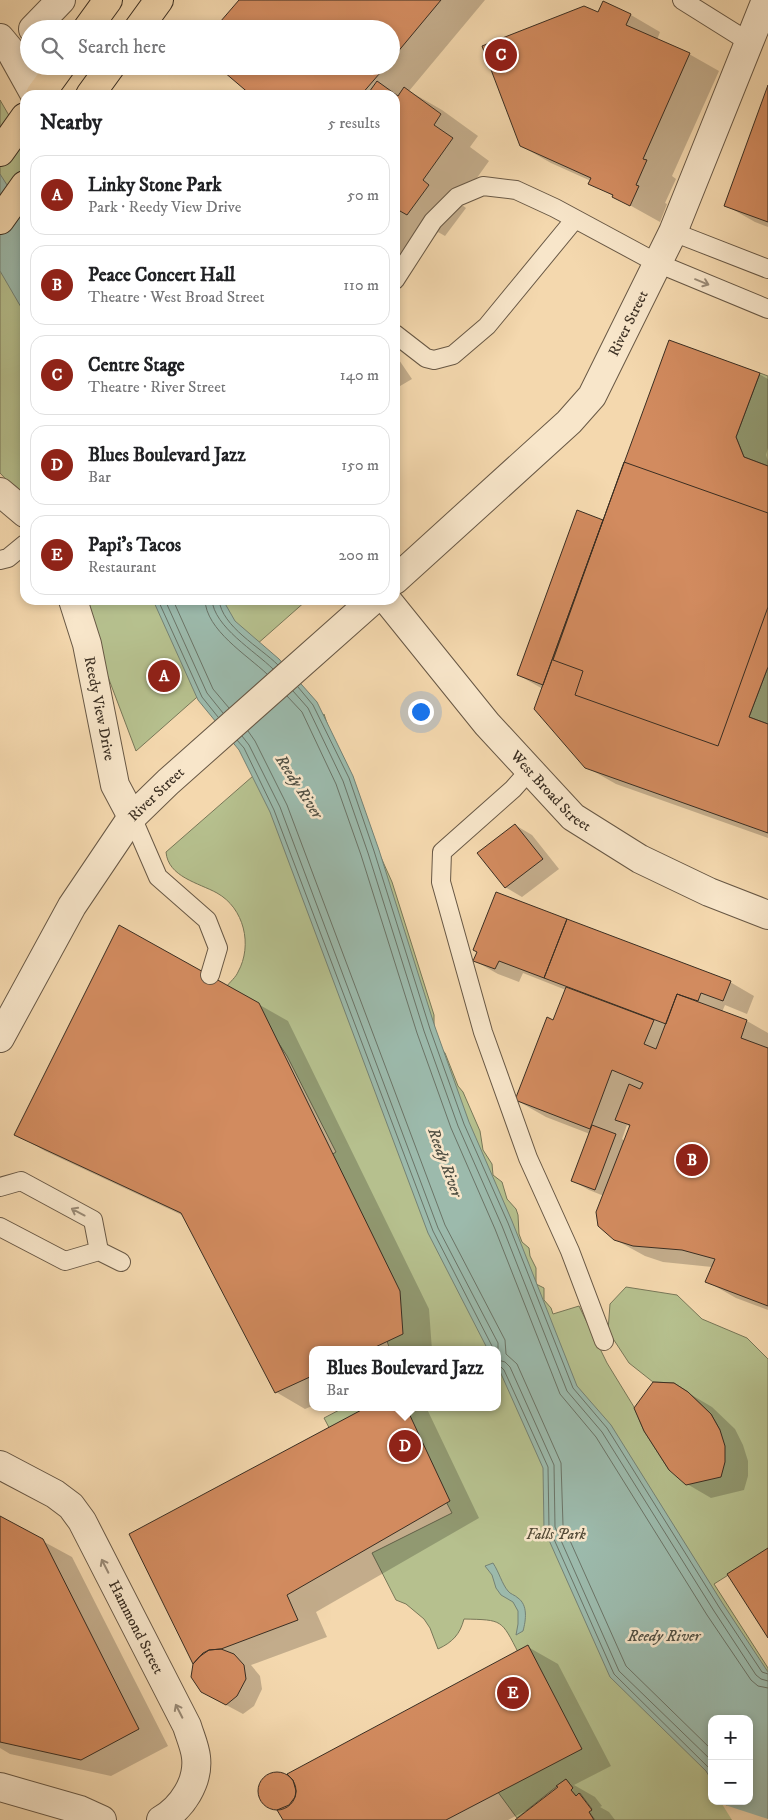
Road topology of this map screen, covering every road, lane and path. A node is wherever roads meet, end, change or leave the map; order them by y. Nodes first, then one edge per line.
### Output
1 (61, 0) edge
2 (108, 0) edge
3 (159, 0) edge
4 (682, 0) edge
5 (766, 0) edge
6 (41, 20) edge
7 (93, 20) edge
8 (145, 20) edge
9 (13, 40) edge
10 (749, 42) junction
11 (20, 57) edge
12 (28, 75) edge
13 (54, 75) edge
14 (104, 75) edge
15 (34, 90) edge
16 (43, 90) edge
17 (94, 90) edge
18 (20, 124) edge
19 (0, 152) edge
20 (20, 192) edge
21 (575, 219) junction
22 (0, 220) edge
23 (673, 232) junction
24 (657, 264) junction
25 (768, 269) edge
26 (400, 272) edge
27 (768, 309) edge
28 (400, 338) edge
29 (0, 492) edge
30 (20, 509) edge
31 (20, 548) edge
32 (0, 560) edge
33 (400, 575) edge
34 (75, 605) edge
35 (368, 605) edge
36 (391, 605) edge
37 (530, 770) junction
38 (132, 817) junction
39 (768, 915) edge
40 (210, 975) dead end
41 (7, 1007) edge
42 (0, 1038) edge
43 (0, 1187) edge
44 (0, 1227) edge
45 (99, 1251) junction
46 (121, 1262) dead end
47 (604, 1341) dead end
48 (0, 1465) edge
49 (0, 1787) edge
50 (102, 1820) edge
51 (161, 1820) edge

1 - 6 street
2 - 7 highway
3 - 8 highway
4 - 10 lane
5 - 10 street, River Street
9 - 11 street
10 - 23 street, River Street
12 - 15 street
13 - 16 highway
14 - 17 highway
18 - 19 highway
20 - 22 highway
21 - 24 lane
21 - 26 lane
21 - 28 lane
23 - 24 street, River Street
23 - 25 lane
24 -> 27 lane
24 - 33 street, River Street
29 - 30 street
31 - 32 lane
34 - 38 street, Reedy View Drive
35 - 38 street, River Street
36 - 37 street, West Broad Street
37 - 39 street, West Broad Street
37 - 47 lane
38 - 40 lane
38 - 41 street, River Street
41 - 42 street, River Street
45 -> 43 lane
44 - 45 lane
45 - 46 lane
51 -> 48 street, Hammond Street
49 - 50 street

